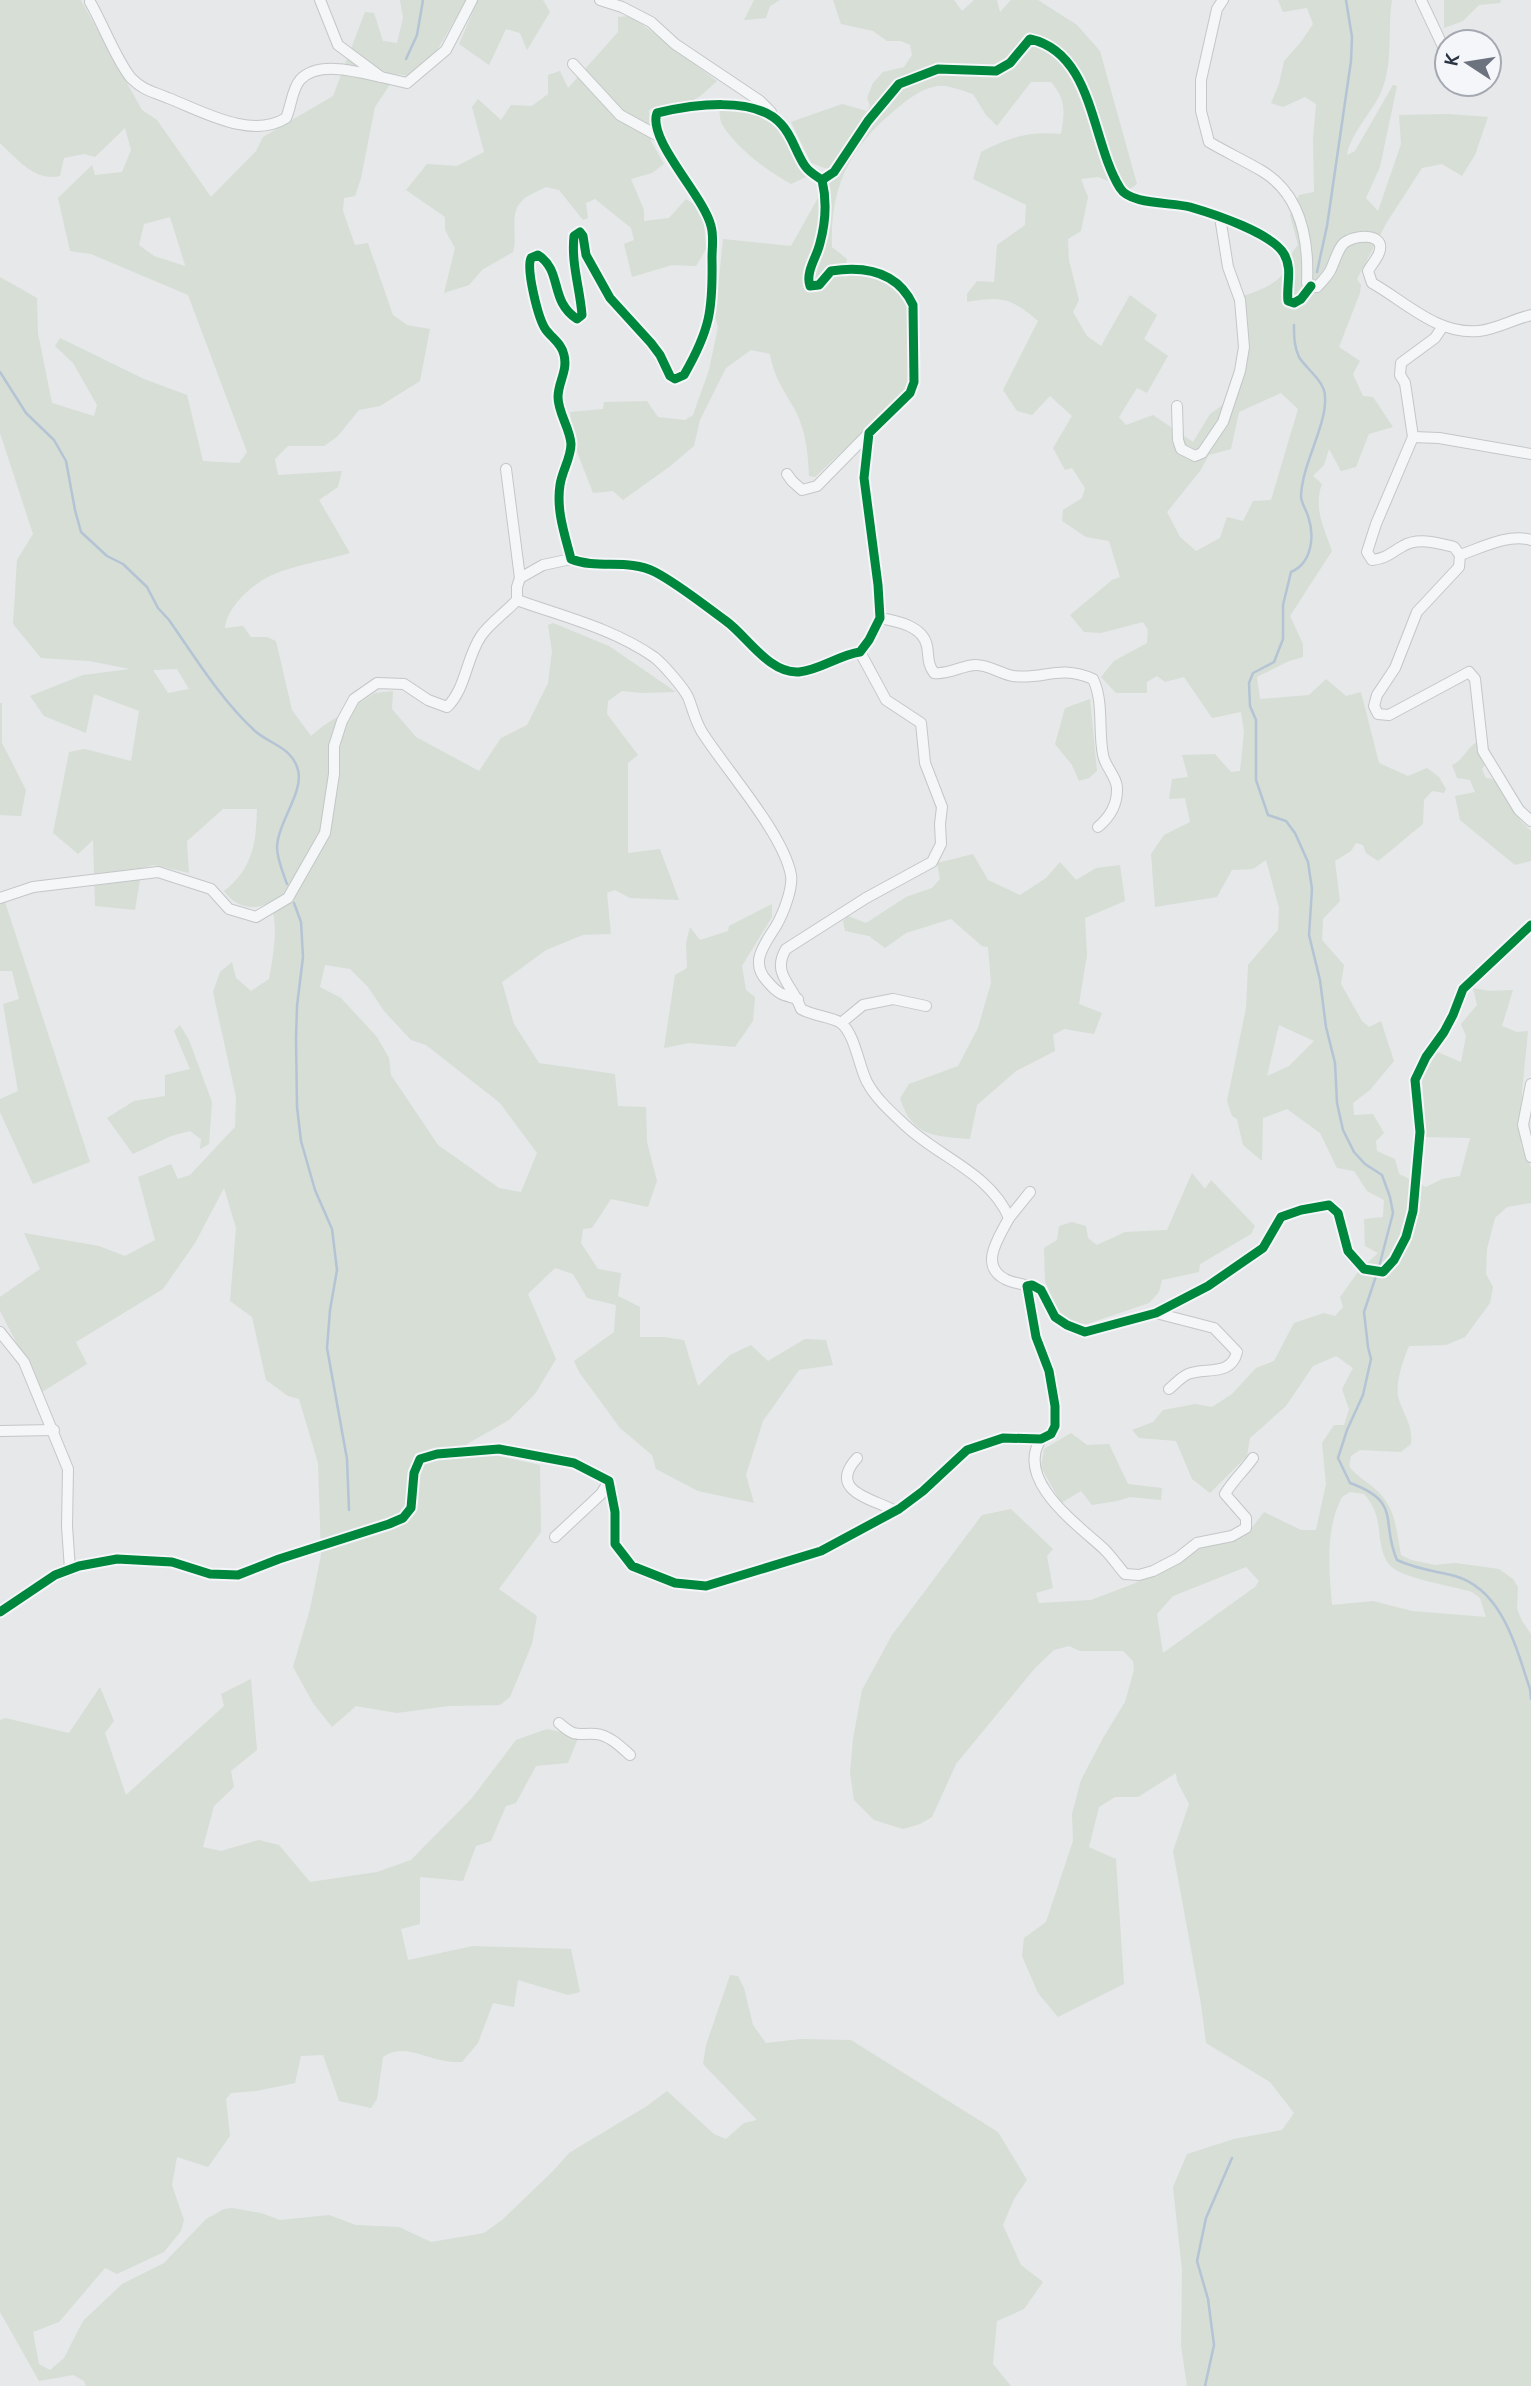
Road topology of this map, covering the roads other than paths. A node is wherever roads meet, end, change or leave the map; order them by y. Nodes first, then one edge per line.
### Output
1 (320, 0) edge
2 (472, 0) edge
3 (600, 0) edge
4 (1223, 0) edge
5 (1421, 0) edge
6 (90, 2) dead end
7 (1434, 28) edge
8 (573, 64) dead end
9 (381, 78) junction
10 (782, 125) junction
11 (660, 137) junction
12 (822, 180) junction
13 (1220, 217) junction
14 (1311, 286) junction
15 (1531, 315) edge
16 (1443, 326) junction
17 (1177, 407) dead end
18 (869, 433) junction
19 (1413, 437) junction
20 (1531, 454) edge
21 (506, 470) dead end
22 (787, 474) dead end
23 (1531, 540) edge
24 (1460, 555) junction
25 (570, 559) junction
26 (520, 578) junction
27 (517, 600) junction
28 (880, 618) junction
29 (860, 652) junction
30 (1531, 821) edge
31 (1098, 827) dead end
32 (0, 898) edge
33 (1531, 925) edge
34 (798, 999) junction
35 (926, 1006) dead end
36 (841, 1023) junction
37 (1531, 1084) edge
38 (1531, 1157) edge
39 (1030, 1192) dead end
40 (1009, 1218) junction
41 (1027, 1286) junction
42 (1156, 1312) junction
43 (0, 1332) edge
44 (1169, 1389) dead end
45 (54, 1430) junction
46 (0, 1431) edge
47 (1041, 1439) junction
48 (857, 1458) dead end
49 (1253, 1458) dead end
50 (609, 1481) junction
51 (895, 1511) junction
52 (555, 1537) dead end
53 (70, 1570) junction
54 (0, 1612) edge
55 (559, 1723) dead end
56 (630, 1755) dead end

1 - 9 street
2 - 9 street
3 - 10 street
4 - 14 street
5 - 7 street
6 - 9 street
8 - 11 street
10 - 11 street
10 - 12 street
11 - 25 street
12 - 13 street
12 - 18 street
13 - 14 street
13 - 17 street
14 - 16 street
15 - 16 street
16 - 19 street
18 - 22 street
18 - 28 street
19 - 20 street
19 - 24 street
21 - 26 street
23 - 24 street
24 - 30 street
25 - 26 street
25 - 29 street
26 - 27 street
27 - 32 street
27 - 34 street
28 - 29 street
28 - 31 street
29 - 34 street
33 - 42 street
34 - 36 street
35 - 36 street
36 - 40 street
37 - 38 street
39 - 40 street
40 - 41 street
41 - 42 street
41 - 47 street
42 - 44 street
43 - 45 street
45 - 46 street
45 - 53 street
47 - 49 street
47 - 51 street
48 - 51 street
50 - 51 street
50 - 52 street
50 - 53 street
53 - 54 street
55 - 56 street

